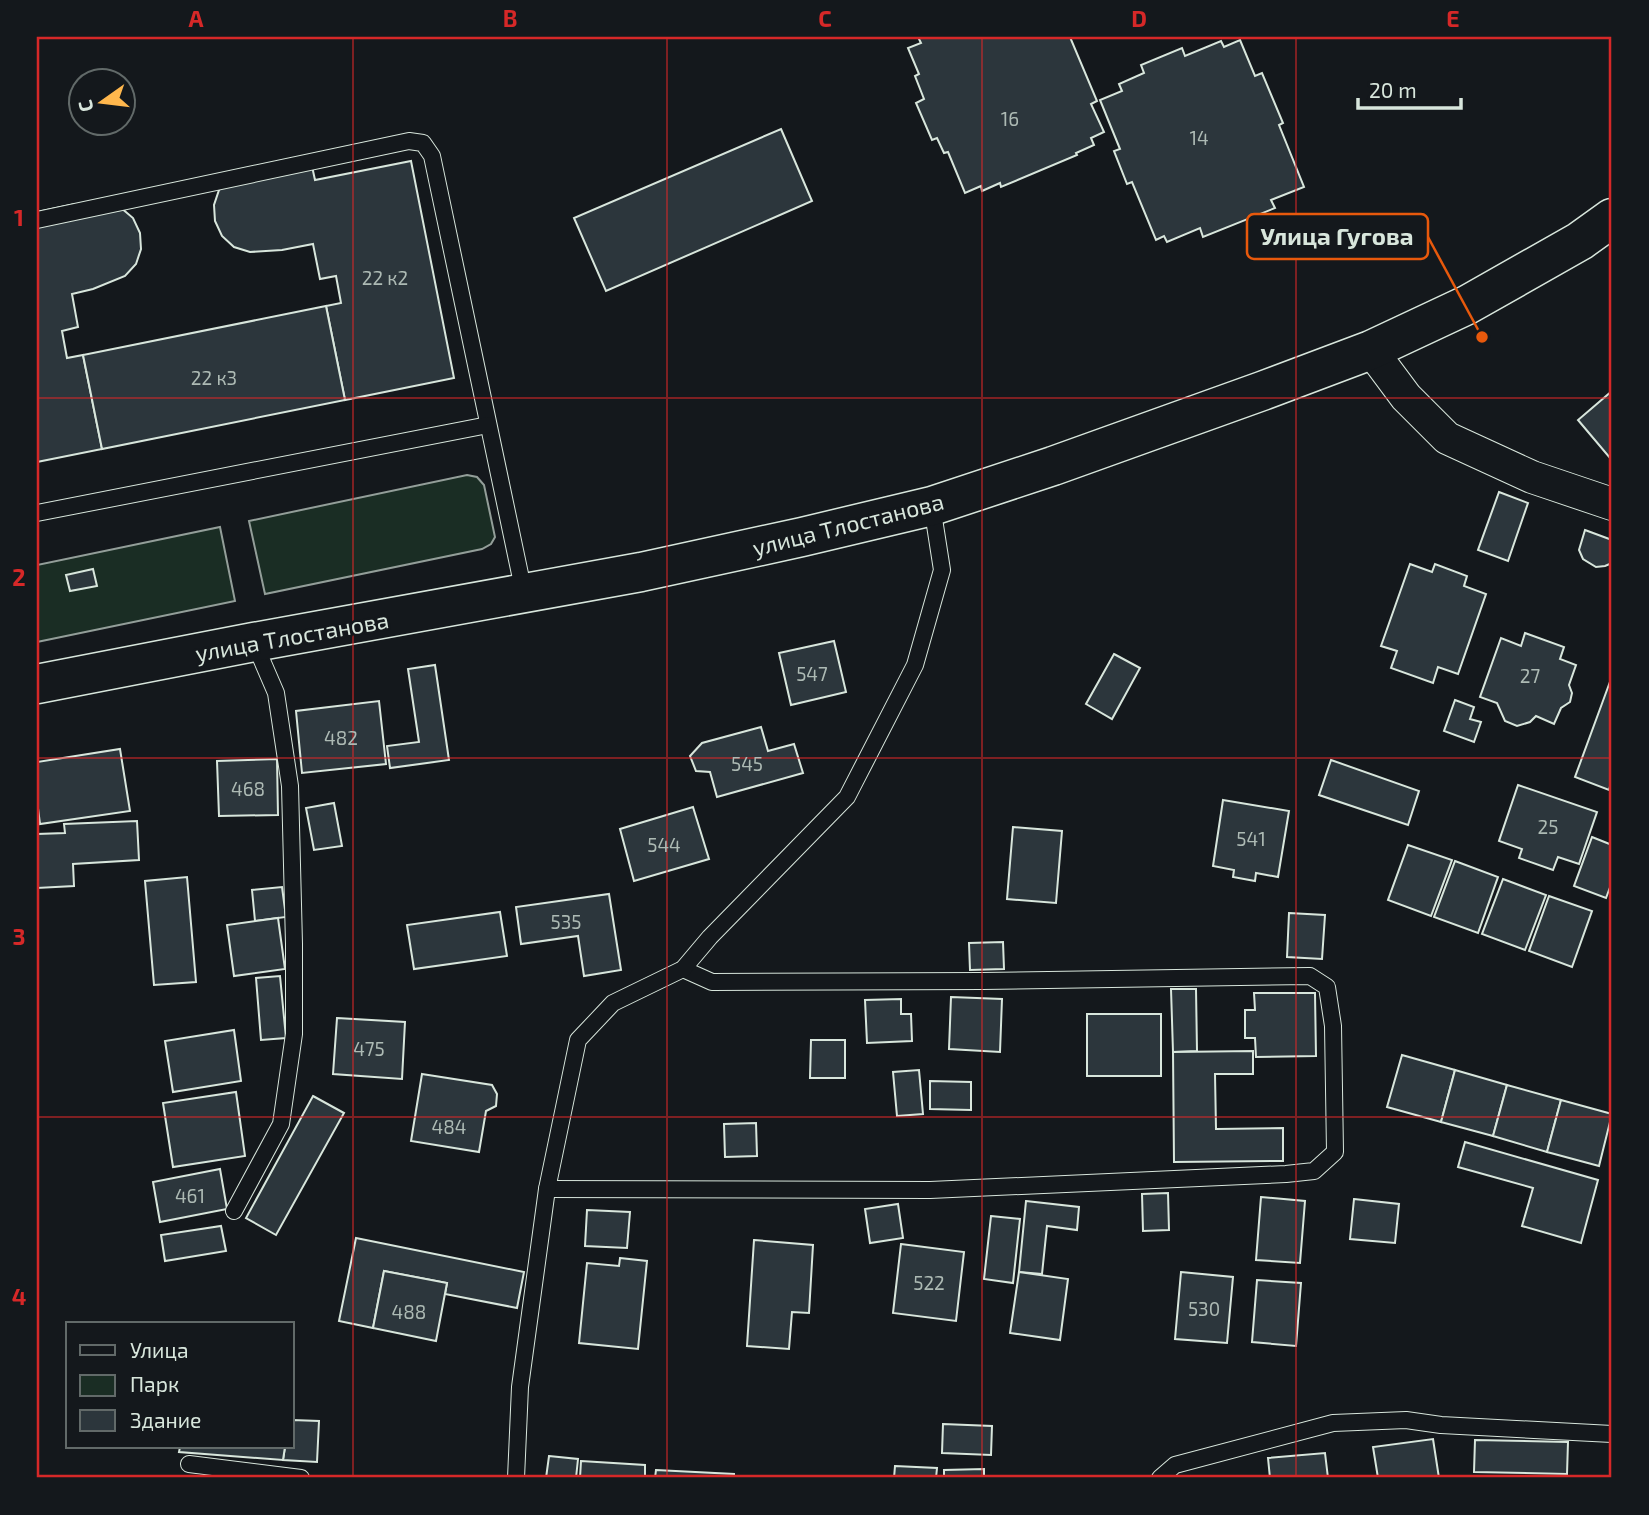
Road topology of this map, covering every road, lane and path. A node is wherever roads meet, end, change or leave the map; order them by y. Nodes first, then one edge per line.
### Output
1 (1612, 218) edge
2 (37, 220) edge
3 (1371, 350) junction
4 (488, 425) junction
5 (1612, 504) edge
6 (932, 506) junction
7 (37, 513) edge
8 (524, 593) junction
9 (254, 642) junction
10 (37, 684) edge
11 (683, 969) junction
12 (547, 1189) junction
13 (234, 1211) dead end
14 (1612, 1434) edge
15 (189, 1464) dead end
16 (301, 1478) edge
17 (516, 1478) edge
18 (1160, 1478) edge

1 - 3 main road, улица Тлостанова
2 - 4 lane
3 - 5 street
3 - 6 main road, улица Тлостанова
4 - 7 lane
4 - 8 lane
6 - 8 main road, улица Тлостанова
6 - 11 lane
8 - 9 main road, улица Тлостанова
9 - 10 main road, улица Тлостанова
9 - 13 lane
11 - 12 lane
11 - 12 lane
12 - 17 lane
14 - 18 lane
15 - 16 lane

